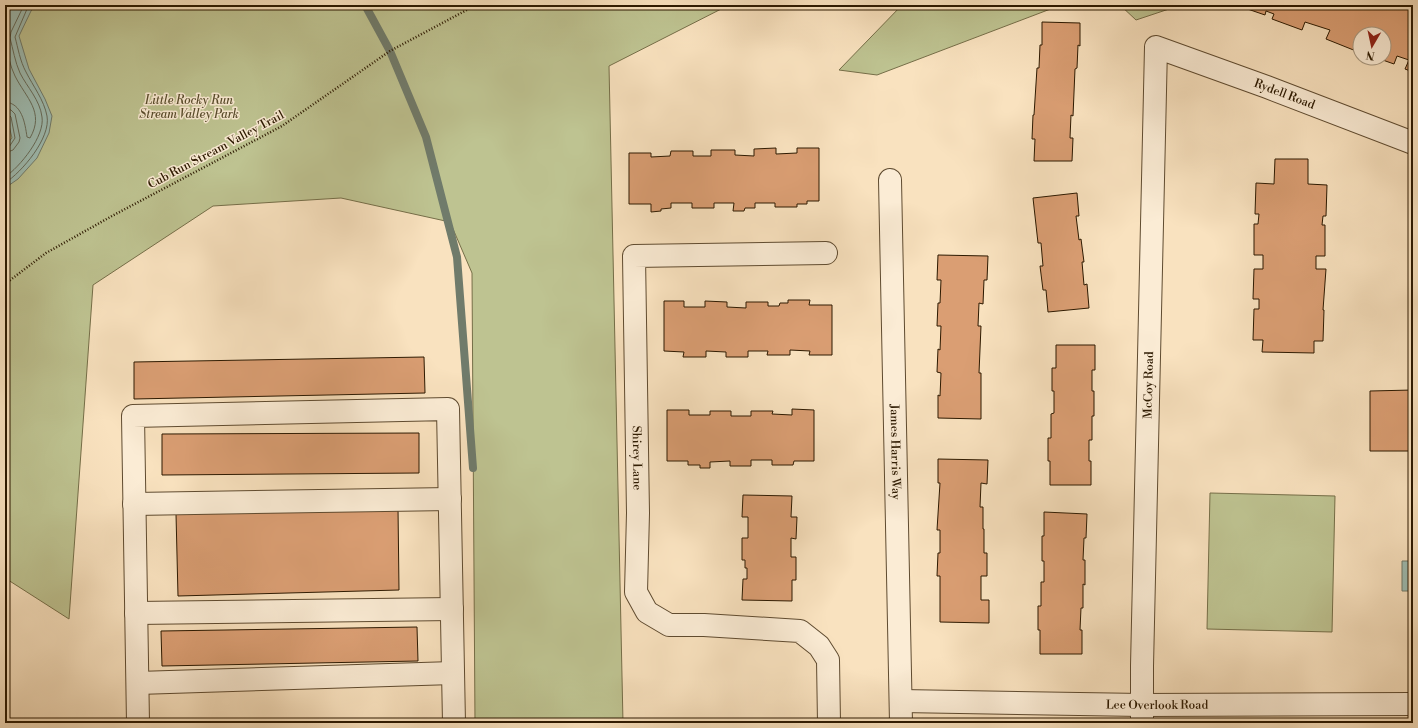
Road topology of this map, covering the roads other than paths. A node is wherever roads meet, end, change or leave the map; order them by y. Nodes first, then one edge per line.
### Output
1 (1156, 47) joint
2 (1413, 143) edge
3 (890, 180) dead end
4 (826, 253) dead end
5 (450, 499) junction
6 (134, 504) junction
7 (452, 609) junction
8 (136, 613) junction
9 (453, 673) junction
10 (138, 682) junction
11 (901, 701) junction
12 (1413, 704) edge
13 (1142, 714) edge
14 (138, 723) edge
15 (454, 723) edge
16 (829, 723) edge
17 (901, 723) edge

1 - 2 street, Rydell Road
1 - 13 street, McCoy Road
3 - 11 street, James Harris Way
4 - 16 street, Shirey Lane
5 - 6 street
5 - 6 street
5 - 7 street
6 - 8 street
7 - 8 street
7 - 9 street
8 - 10 street
9 - 10 street
9 - 15 street
10 - 14 street
11 - 13 street, Lee Overlook Road
11 - 17 street, James Harris Way
12 - 13 street, Lee Overlook Road

